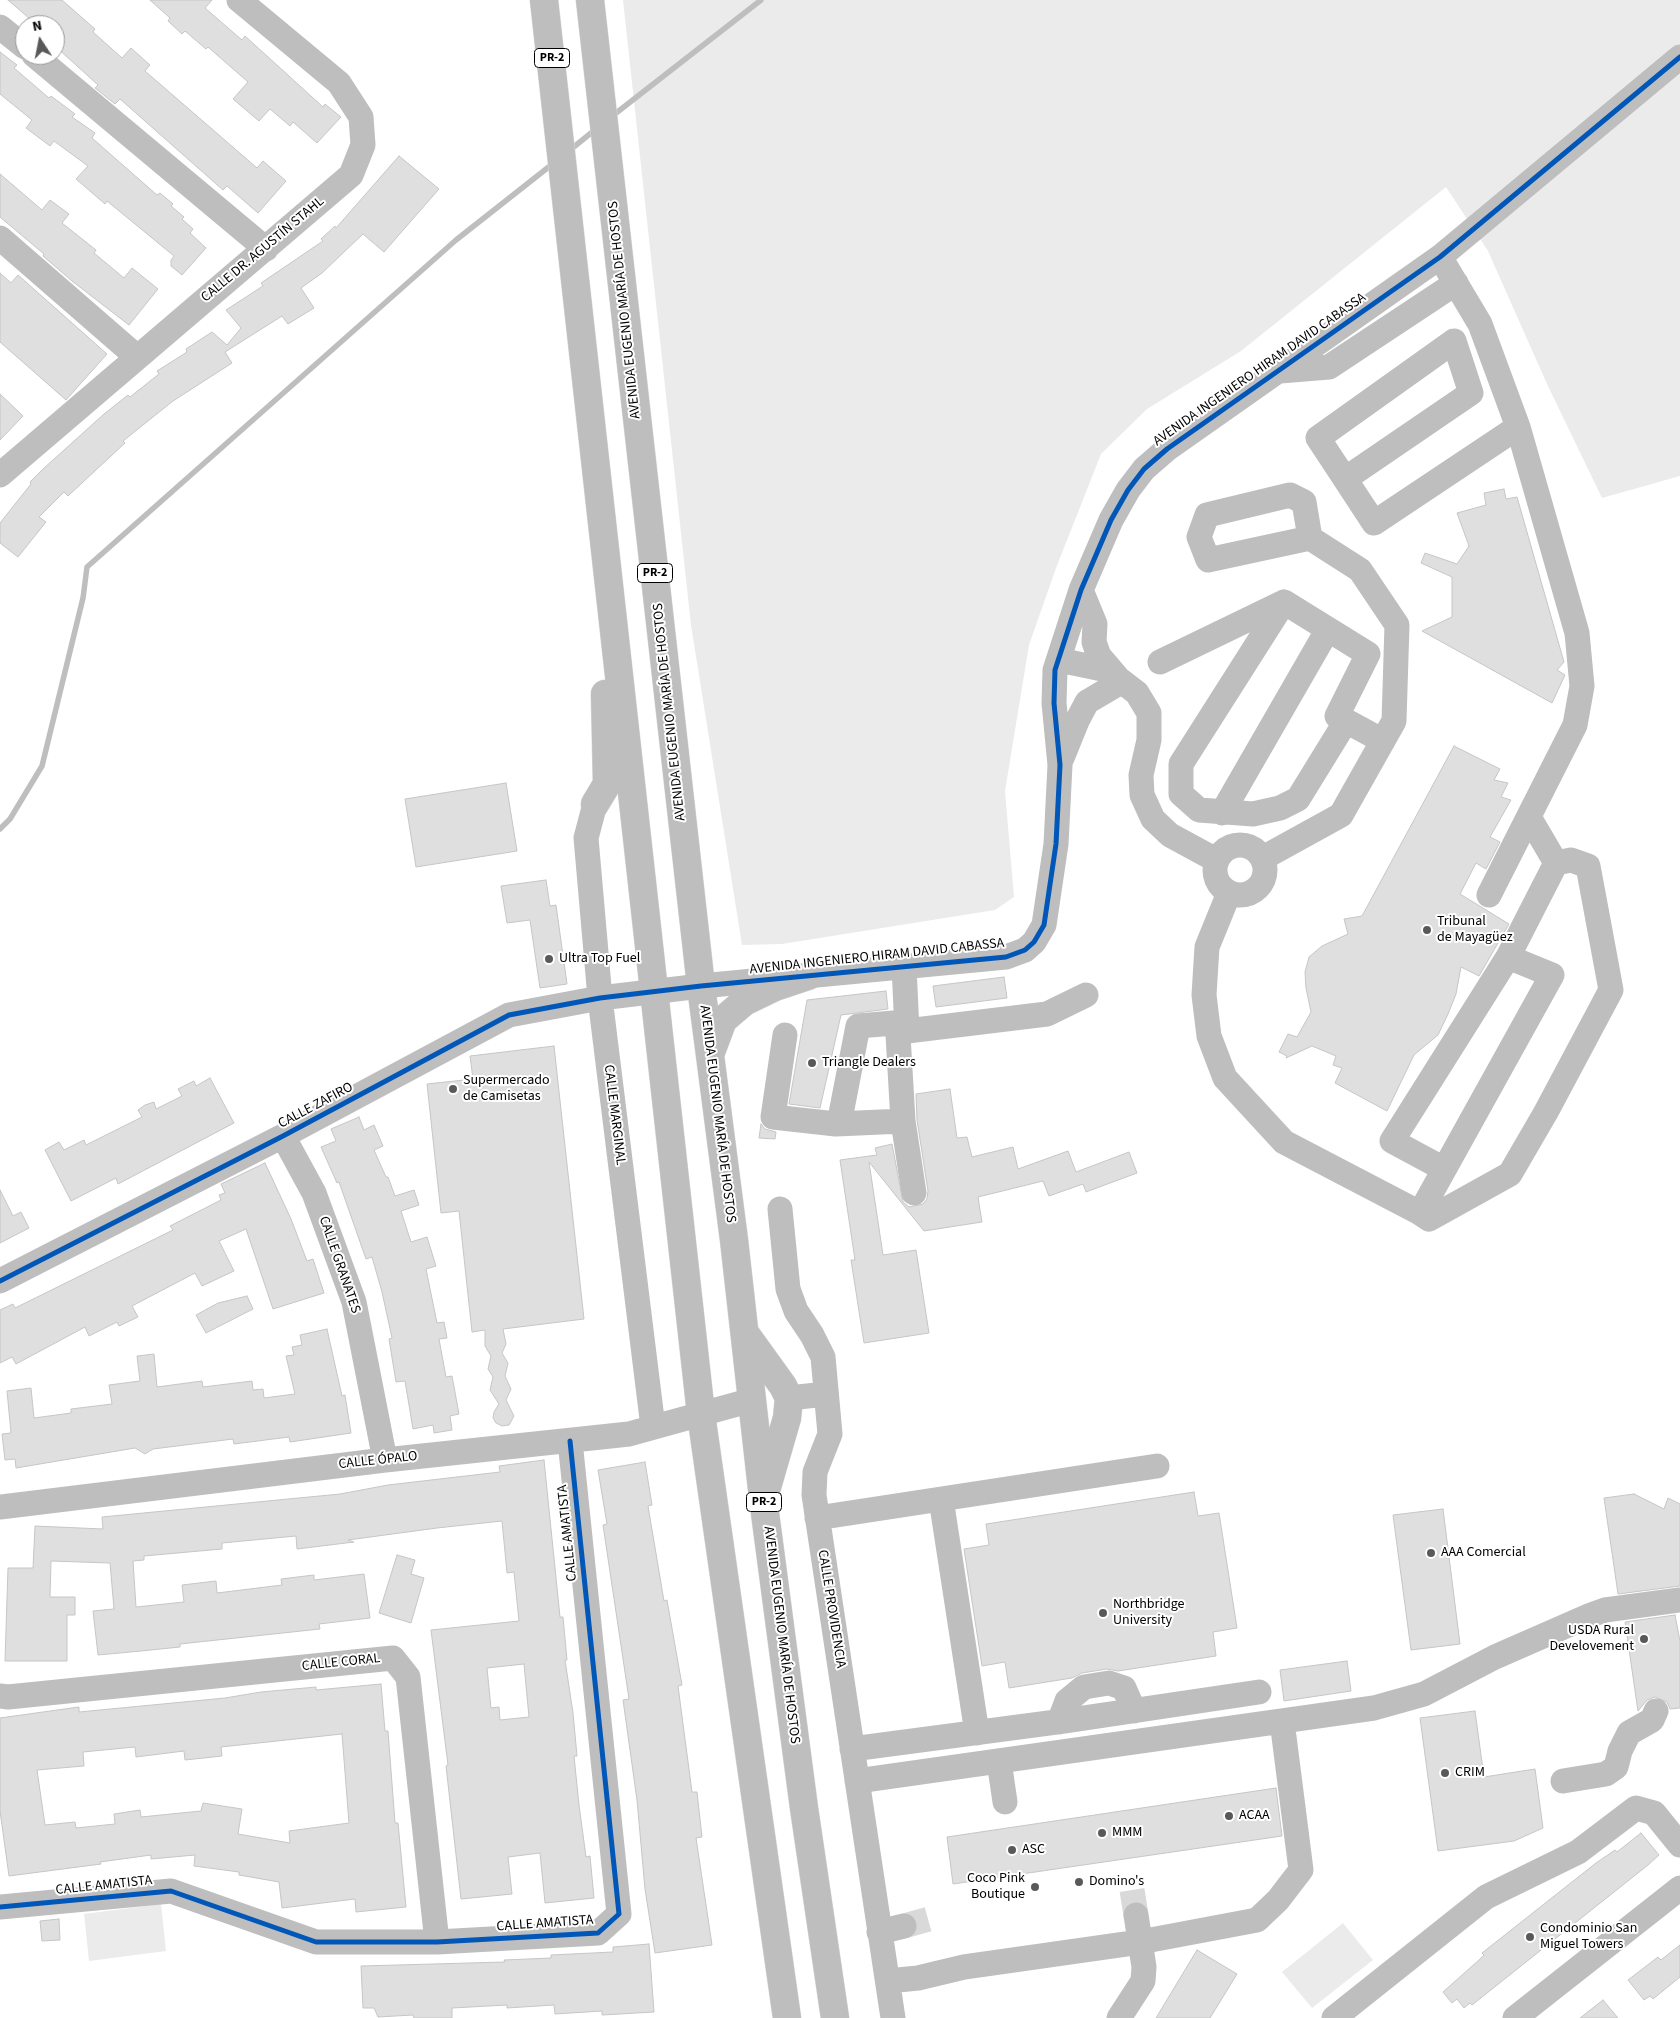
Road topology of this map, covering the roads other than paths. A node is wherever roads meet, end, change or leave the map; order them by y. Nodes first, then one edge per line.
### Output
1 (239, 0) edge
2 (544, 0) edge
3 (590, 0) edge
4 (0, 27) edge
5 (15, 39) edge
6 (1680, 57) edge
7 (46, 65) edge
8 (0, 238) edge
9 (266, 248) junction
10 (1440, 257) junction
11 (1456, 283) junction
12 (137, 357) junction
13 (1280, 371) junction
14 (1518, 427) junction
15 (1, 470) edge
16 (1345, 479) junction
17 (599, 502) junction
18 (1310, 538) dead end
19 (1081, 590) junction
20 (1284, 602) junction
21 (1328, 630) junction
22 (1160, 662) dead end
23 (1057, 665) junction
24 (1122, 682) junction
25 (1346, 721) junction
26 (1383, 741) junction
27 (1060, 765) junction
28 (595, 804) joint
29 (1222, 813) junction
30 (1529, 817) junction
31 (1263, 858) junction
32 (1216, 860) junction
33 (1556, 863) junction
34 (1229, 893) junction
35 (1489, 895) dead end
36 (1508, 957) junction
37 (904, 966) junction
38 (808, 976) junction
39 (701, 986) junction
40 (655, 992) junction
41 (1086, 995) dead end
42 (600, 998) junction
43 (906, 1026) junction
44 (785, 1035) dead end
45 (710, 1056) junction
46 (903, 1121) junction
47 (840, 1124) junction
48 (283, 1136) junction
49 (1444, 1169) junction
50 (914, 1193) dead end
51 (780, 1209) dead end
52 (1420, 1213) junction
53 (0, 1281) edge
54 (745, 1333) junction
55 (826, 1394) junction
56 (789, 1398) junction
57 (752, 1400) junction
58 (701, 1414) junction
59 (653, 1427) junction
60 (570, 1441) junction
61 (385, 1460) junction
62 (1157, 1466) dead end
63 (764, 1498) junction
64 (941, 1499) junction
65 (0, 1507) edge
66 (817, 1518) junction
67 (1680, 1600) edge
68 (1259, 1692) dead end
69 (0, 1696) edge
70 (1656, 1711) dead end
71 (1282, 1722) junction
72 (977, 1733) junction
73 (852, 1750) junction
74 (999, 1761) junction
75 (857, 1781) junction
76 (1563, 1781) dead end
77 (1005, 1802) dead end
78 (1680, 1845) edge
79 (1680, 1888) edge
80 (0, 1907) edge
81 (1136, 1915) tunnel mouth
82 (904, 1926) tunnel mouth
83 (879, 1932) junction
84 (437, 1942) junction
85 (1140, 1942) junction
86 (888, 1981) junction
87 (786, 2018) edge
88 (835, 2018) edge
89 (893, 2018) edge
90 (1119, 2018) edge
91 (1334, 2018) edge
92 (1515, 2018) edge

1 - 9 street, CALLE DR. AGUSTÍN STAHL
2 - 17 highway, PR-2
3 - 39 highway, AVENIDA EUGENIO MARÍA DE HOSTOS / PR-2
4 - 5 street
6 - 10 street, AVENIDA INGENIERO HIRAM DAVID CABASSA
7 - 9 street
8 - 12 street
9 - 12 street, CALLE DR. AGUSTÍN STAHL
10 - 11 street
10 - 13 street, AVENIDA INGENIERO HIRAM DAVID CABASSA
11 - 13 street
11 - 14 street
12 - 15 street, CALLE DR. AGUSTÍN STAHL
13 - 19 street, AVENIDA INGENIERO HIRAM DAVID CABASSA
14 - 16 street
14 - 30 street
16 - 16 street
17 - 28 highway
17 - 40 highway, PR-2
18 - 26 street
19 - 23 street, AVENIDA INGENIERO HIRAM DAVID CABASSA
19 - 24 street
20 - 21 street
20 - 22 street
20 - 29 street
21 - 25 street
21 - 29 street
23 - 24 street
23 - 27 street, AVENIDA INGENIERO HIRAM DAVID CABASSA
24 - 27 street
24 - 32 street
25 - 26 street
25 - 29 street
26 - 31 street
27 - 37 street, AVENIDA INGENIERO HIRAM DAVID CABASSA
28 - 42 street, CALLE MARGINAL
30 - 33 street
30 - 35 street
31 - 32 street
31 - 34 street
32 - 34 street
33 - 36 street
33 - 52 street
34 - 52 street
36 - 49 street
36 - 49 street
37 - 38 street, AVENIDA INGENIERO HIRAM DAVID CABASSA
37 - 43 street
38 - 39 street, AVENIDA INGENIERO HIRAM DAVID CABASSA
38 - 45 highway
39 - 40 street, AVENIDA INGENIERO HIRAM DAVID CABASSA
39 - 45 highway, AVENIDA EUGENIO MARÍA DE HOSTOS / PR-2
40 - 42 street, CALLE ZAFIRO
40 - 58 highway, PR-2
41 - 43 street
42 - 48 street, CALLE ZAFIRO
42 - 59 street, CALLE MARGINAL
43 - 46 street
43 - 47 street
44 - 47 street
45 - 54 highway, AVENIDA EUGENIO MARÍA DE HOSTOS / PR-2
46 - 47 street
46 - 50 street
48 - 53 street, CALLE ZAFIRO
48 - 61 street, CALLE GRANATES
49 - 52 street
51 - 55 street, CALLE PROVIDENCIA
54 - 56 highway
54 - 57 highway, AVENIDA EUGENIO MARÍA DE HOSTOS / PR-2
55 - 56 street
55 - 66 street, CALLE PROVIDENCIA
56 - 63 highway
57 - 58 street, CALLE ÓPALO
57 - 63 highway, AVENIDA EUGENIO MARÍA DE HOSTOS / PR-2
58 - 59 street, CALLE ÓPALO
58 - 87 highway, PR-2
59 - 60 street, CALLE ÓPALO
60 - 61 street, CALLE ÓPALO
60 - 84 street, CALLE AMATISTA
61 - 65 street, CALLE ÓPALO
62 - 64 street
63 - 88 highway, AVENIDA EUGENIO MARÍA DE HOSTOS / PR-2
64 - 66 street
64 - 72 street
66 - 73 street, CALLE PROVIDENCIA
67 - 71 street
68 - 72 street
69 - 84 street, CALLE CORAL
70 - 76 street
71 - 74 street
71 - 85 street
72 - 73 street
73 - 75 street, CALLE PROVIDENCIA
74 - 75 street
74 - 77 street
75 - 83 street, CALLE PROVIDENCIA
78 - 91 street
79 - 92 street
80 - 84 street, CALLE AMATISTA
81 - 85 street
82 - 83 street
83 - 86 street, CALLE PROVIDENCIA
85 - 86 street
85 - 90 street
86 - 89 street, CALLE PROVIDENCIA

